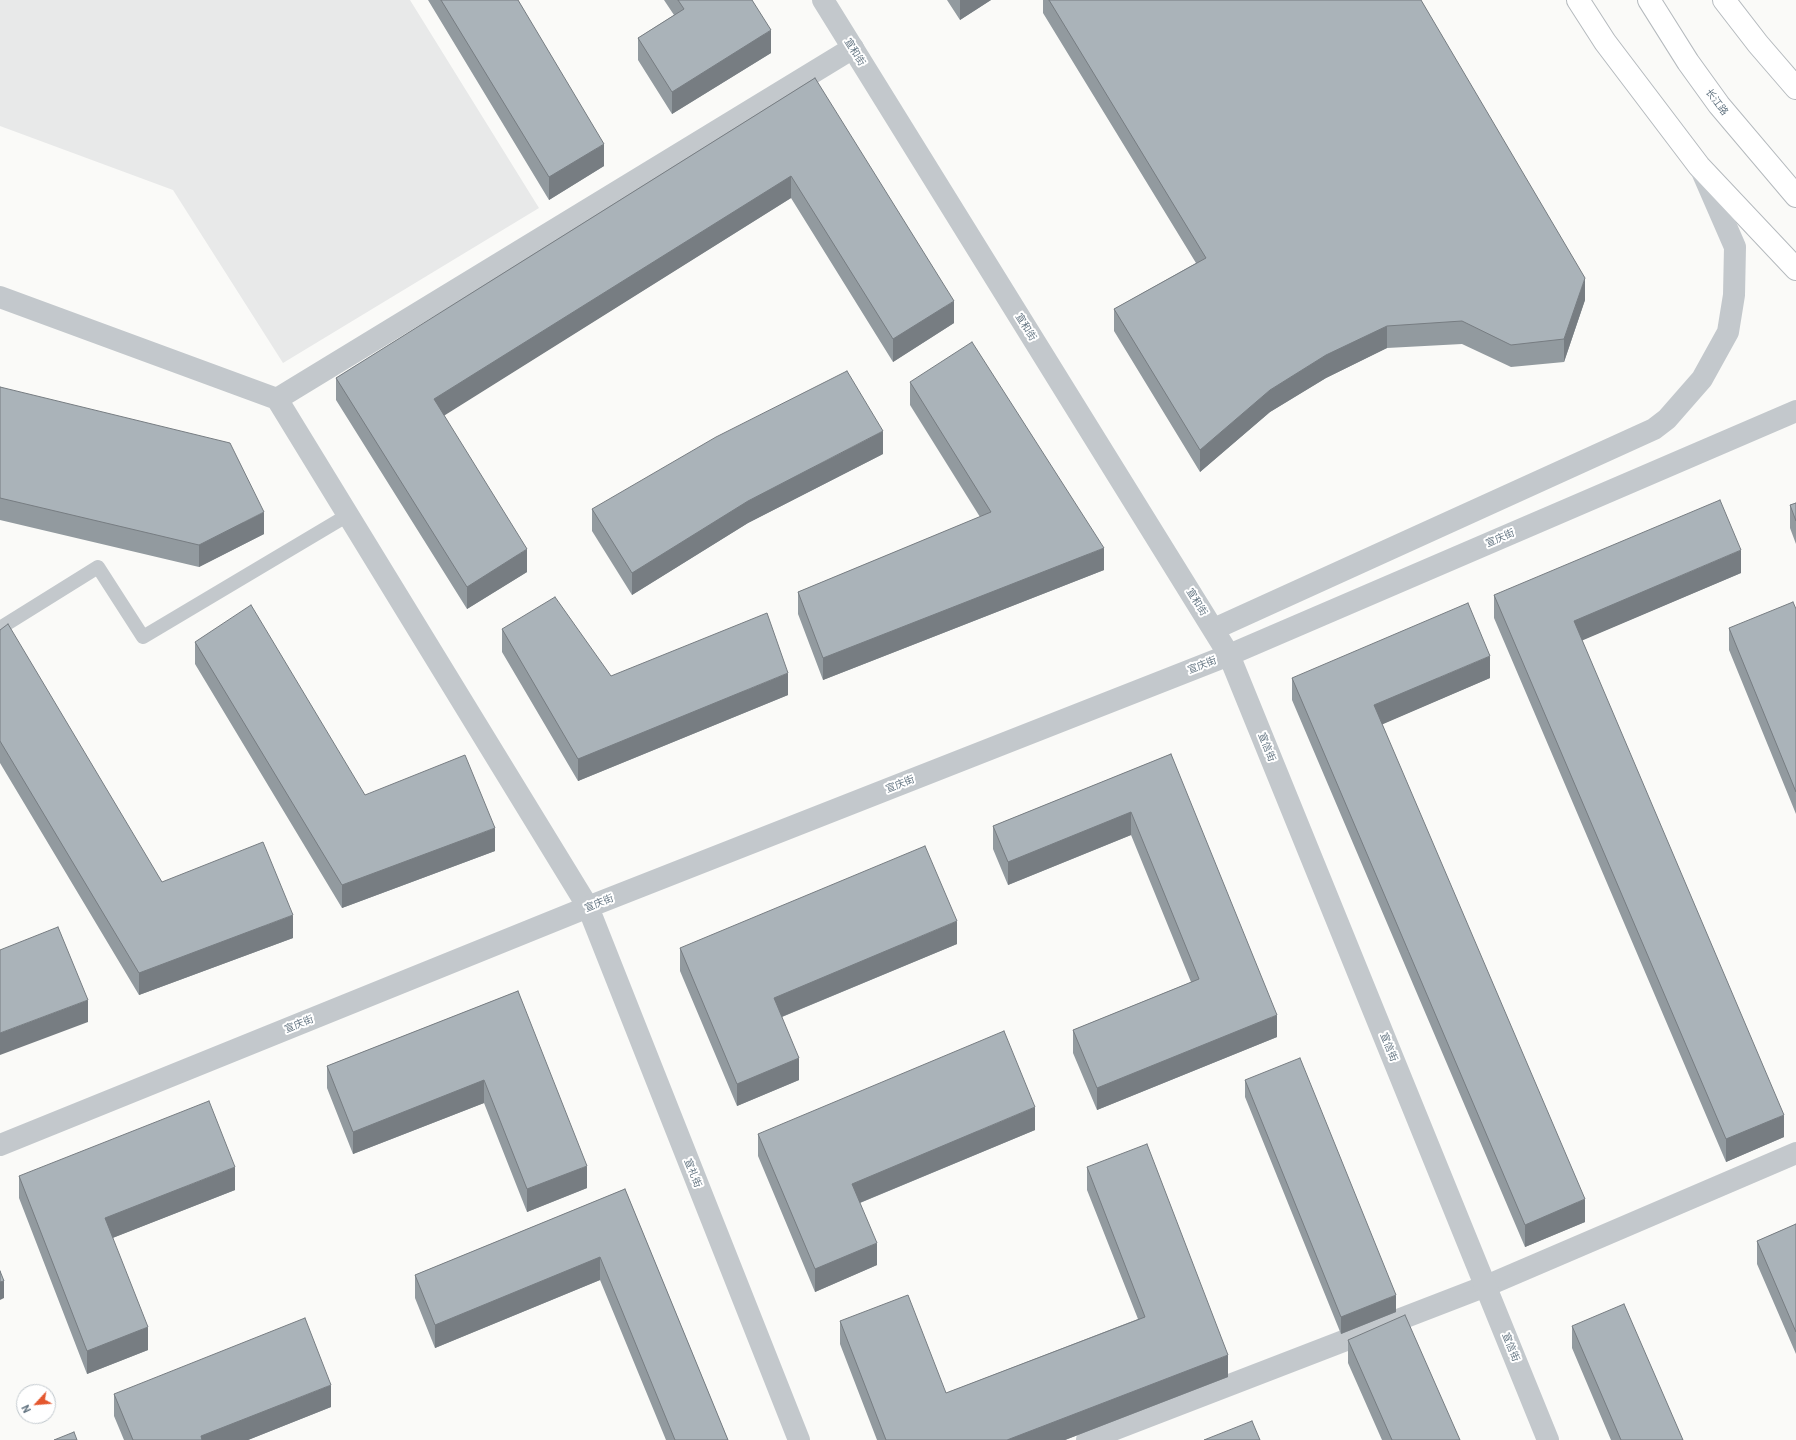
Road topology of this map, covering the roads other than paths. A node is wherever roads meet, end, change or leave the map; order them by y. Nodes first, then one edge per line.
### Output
1 (823, 0) edge
2 (1578, 0) edge
3 (1649, 0) edge
4 (1724, 0) edge
5 (853, 48) junction
6 (1796, 88) edge
7 (1699, 166) junction
8 (1796, 196) edge
9 (1796, 270) edge
10 (0, 297) edge
11 (277, 399) junction
12 (1796, 411) edge
13 (348, 515) junction
14 (0, 628) edge
15 (1214, 629) junction
16 (1230, 654) junction
17 (588, 907) junction
18 (0, 1144) edge
19 (1796, 1153) edge
20 (1486, 1286) junction
21 (799, 1440) edge
22 (1087, 1440) edge
23 (1548, 1440) edge

1 - 5 street, 宣和街
2 - 7 main road
3 - 8 main road, 长江路
4 - 6 main road
5 - 11 street
5 - 15 street, 宣和街
7 - 9 main road
7 - 15 street
10 - 11 street
11 - 13 street, 宣礼街
12 - 16 street, 宣庆街
13 - 14 lane
13 - 17 street, 宣礼街
15 - 16 street, 宣和街
16 - 17 street, 宣庆街
16 - 20 street, 宣信街
17 - 18 street, 宣庆街
17 - 21 street, 宣礼街
19 - 20 street
20 - 22 street
20 - 23 street, 宣信街

